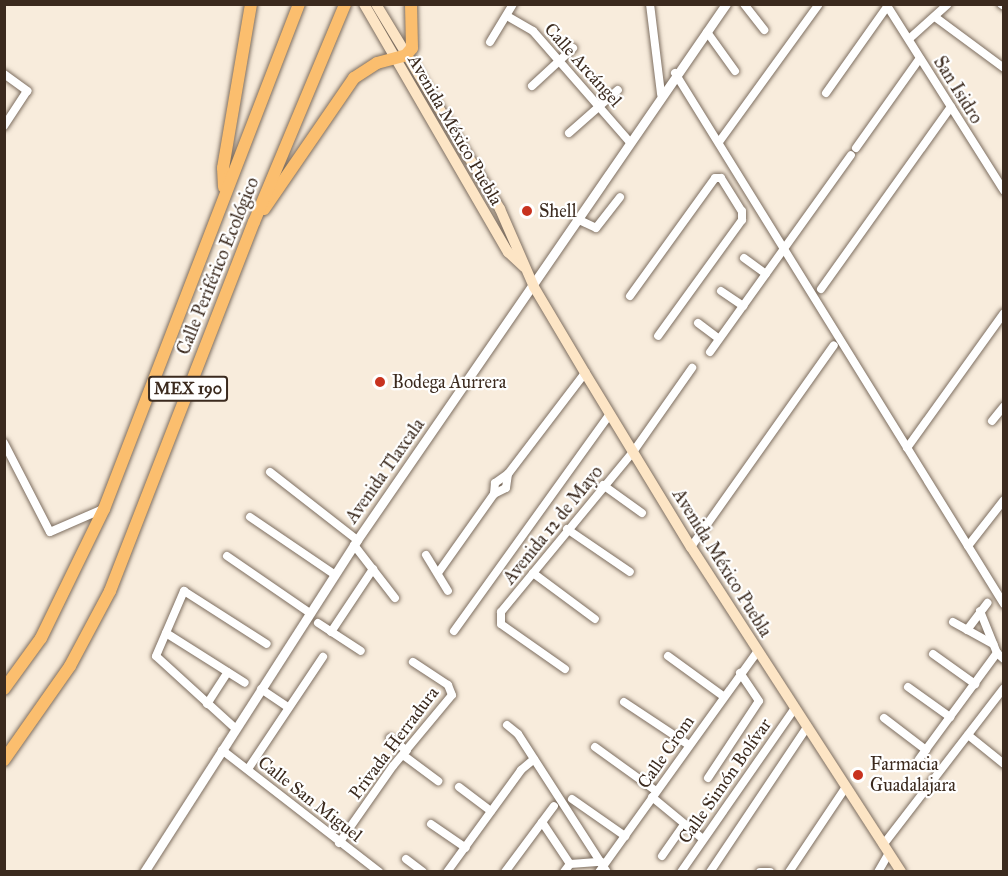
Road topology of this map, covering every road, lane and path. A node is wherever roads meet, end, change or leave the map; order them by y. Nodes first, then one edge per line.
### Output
1 (251, 4) edge
2 (298, 4) edge
3 (345, 4) edge
4 (364, 4) edge
5 (376, 4) edge
6 (411, 4) edge
7 (513, 4) edge
8 (650, 4) edge
9 (726, 4) edge
10 (744, 4) edge
11 (819, 4) edge
12 (948, 4) edge
13 (886, 6) edge
14 (507, 16) junction
15 (935, 17) junction
16 (764, 30) dead end
17 (707, 32) junction
18 (909, 39) junction
19 (490, 42) dead end
20 (573, 48) dead end
21 (400, 57) junction
22 (920, 58) junction
23 (561, 59) junction
24 (1004, 68) edge
25 (735, 71) dead end
26 (4, 74) edge
27 (675, 74) junction
28 (532, 86) dead end
29 (618, 90) dead end
30 (826, 93) dead end
31 (662, 94) junction
32 (600, 106) junction
33 (951, 107) junction
34 (4, 126) edge
35 (568, 133) dead end
36 (630, 142) junction
37 (719, 142) junction
38 (856, 148) dead end
39 (850, 155) dead end
40 (744, 183) junction
41 (225, 190) junction
42 (1004, 191) edge
43 (731, 192) junction
44 (620, 196) dead end
45 (578, 219) junction
46 (254, 222) junction
47 (784, 247) junction
48 (744, 258) dead end
49 (766, 273) junction
50 (534, 287) junction
51 (821, 289) dead end
52 (721, 291) dead end
53 (630, 296) dead end
54 (743, 306) junction
55 (1004, 313) edge
56 (698, 323) dead end
57 (658, 336) dead end
58 (719, 339) junction
59 (834, 345) dead end
60 (710, 352) dead end
61 (692, 368) dead end
62 (585, 373) junction
63 (1004, 406) edge
64 (610, 414) junction
65 (992, 420) dead end
66 (4, 443) edge
67 (907, 448) junction
68 (633, 453) junction
69 (270, 472) dead end
70 (603, 485) junction
71 (1004, 500) edge
72 (104, 509) junction
73 (642, 513) dead end
74 (250, 517) dead end
75 (567, 529) junction
76 (356, 542) junction
77 (968, 546) junction
78 (691, 547) junction
79 (426, 555) dead end
80 (227, 556) dead end
81 (373, 569) junction
82 (630, 572) dead end
83 (438, 573) junction
84 (533, 573) junction
85 (334, 574) junction
86 (999, 590) edge
87 (448, 591) dead end
88 (395, 598) dead end
89 (987, 603) dead end
90 (1004, 604) edge
91 (980, 611) junction
92 (310, 613) junction
93 (596, 619) dead end
94 (953, 622) dead end
95 (318, 623) dead end
96 (967, 630) junction
97 (454, 631) dead end
98 (331, 632) junction
99 (166, 633) junction
100 (267, 644) dead end
101 (993, 644) junction
102 (362, 651) dead end
103 (758, 651) junction
104 (933, 654) dead end
105 (668, 656) dead end
106 (1000, 656) edge
107 (323, 657) dead end
108 (413, 662) dead end
109 (565, 669) dead end
110 (228, 672) junction
111 (740, 674) junction
112 (245, 683) dead end
113 (975, 684) junction
114 (908, 687) dead end
115 (1004, 688) edge
116 (4, 689) edge
117 (265, 692) junction
118 (723, 696) junction
119 (624, 702) dead end
120 (207, 704) junction
121 (288, 707) junction
122 (795, 708) junction
123 (950, 717) junction
124 (884, 718) dead end
125 (507, 725) dead end
126 (807, 727) junction
127 (236, 729) junction
128 (968, 735) junction
129 (390, 738) dead end
130 (689, 745) junction
131 (595, 747) dead end
132 (222, 750) junction
133 (926, 750) junction
134 (405, 753) junction
135 (534, 759) junction
136 (919, 759) dead end
137 (4, 760) edge
138 (1002, 760) edge
139 (248, 769) junction
140 (708, 778) dead end
141 (438, 781) dead end
142 (459, 787) dead end
143 (846, 787) junction
144 (654, 794) junction
145 (572, 799) dead end
146 (554, 806) dead end
147 (491, 811) junction
148 (542, 822) junction
149 (431, 824) dead end
150 (684, 824) junction
151 (625, 836) junction
152 (703, 839) junction
153 (339, 843) junction
154 (466, 848) junction
155 (886, 849) junction
156 (662, 856) dead end
157 (406, 859) dead end
158 (570, 864) junction
159 (603, 868) edge
160 (144, 872) edge
161 (379, 872) edge
162 (423, 872) edge
163 (447, 872) edge
164 (505, 872) edge
165 (564, 872) edge
166 (681, 872) edge
167 (710, 872) edge
168 (760, 872) edge
169 (770, 872) edge
170 (789, 872) edge
171 (878, 872) edge
172 (901, 872) edge

1 - 41 highway
2 - 41 highway, Calle Periférico Ecológico / MEX 190
3 - 46 highway, Calle Periférico Ecológico / MEX 190
4 - 21 main road, Avenida México Puebla
5 - 21 main road, Avenida México Puebla
6 - 21 highway
7 - 14 street
8 - 31 street
9 - 17 street, Avenida Tlaxcala
10 - 16 street
11 - 37 street
12 - 15 street
13 - 18 street, San Isidro
13 - 30 street
14 - 19 street
14 - 23 street, Calle Arcángel
15 - 18 street
15 - 24 street
17 - 25 street
17 - 27 street, Avenida Tlaxcala
18 - 22 street, San Isidro
20 - 23 street
21 - 46 highway
21 - 50 main road, Avenida México Puebla
22 - 33 street, San Isidro
22 - 38 street
23 - 28 street
23 - 32 street, Calle Arcángel
26 - 34 street
27 - 31 street, Avenida Tlaxcala
27 - 37 street
29 - 32 street
31 - 36 street, Avenida Tlaxcala
32 - 35 street
32 - 36 street, Calle Arcángel
33 - 42 street, San Isidro
33 - 51 street
36 - 45 street, Avenida Tlaxcala
37 - 40 street
39 - 47 street
40 - 43 street
40 - 47 street
41 - 72 highway, Calle Periférico Ecológico / MEX 190
43 - 53 street
43 - 57 street
44 - 45 street
45 - 50 street, Avenida Tlaxcala
46 - 137 highway, Calle Periférico Ecológico / MEX 190
47 - 49 street
47 - 67 street
48 - 49 street
49 - 54 street
50 - 62 main road, Avenida México Puebla
50 - 76 street, Avenida Tlaxcala
52 - 54 street
54 - 58 street
55 - 67 street
56 - 58 street
58 - 60 street
59 - 78 street
61 - 68 street, Avenida 12 de Mayo
62 - 64 main road, Avenida México Puebla
62 - 83 street
63 - 65 street
64 - 68 main road, Avenida México Puebla
64 - 97 street
66 - 72 street
67 - 77 street
68 - 70 street, Avenida 12 de Mayo
68 - 78 main road, Avenida México Puebla
69 - 76 street
70 - 73 street
70 - 75 street, Avenida 12 de Mayo
71 - 77 street
72 - 116 highway, Calle Periférico Ecológico / MEX 190
74 - 85 street
75 - 82 street
75 - 84 street, Avenida 12 de Mayo
76 - 81 street
76 - 85 street, Avenida Tlaxcala
77 - 86 street
78 - 103 main road, Avenida México Puebla
79 - 83 street
80 - 92 street
81 - 88 street
81 - 98 street
83 - 87 street
84 - 93 street
84 - 109 street, Avenida 12 de Mayo
85 - 92 street, Avenida Tlaxcala
86 - 90 street
89 - 91 street
91 - 96 street
91 - 101 street
92 - 117 street, Avenida Tlaxcala
94 - 96 street
95 - 98 street
96 - 101 street
98 - 102 street
99 - 100 street
99 - 110 street
99 - 120 street
101 - 106 street
103 - 111 street, Calle Crom
103 - 122 main road, Avenida México Puebla
104 - 113 street
105 - 118 street
106 - 113 street
107 - 121 street
108 - 134 street, Privada Herradura
110 - 112 street
110 - 120 street
111 - 118 street, Calle Crom
111 - 140 street
113 - 123 street
114 - 123 street
115 - 128 street
117 - 121 street
117 - 127 street, Avenida Tlaxcala
118 - 130 street, Calle Crom
119 - 130 street
120 - 127 street
121 - 139 street
122 - 126 main road, Avenida México Puebla
122 - 152 street, Calle Simón Bolívar
123 - 133 street
124 - 133 street
125 - 135 street
126 - 143 main road, Avenida México Puebla
126 - 167 street
127 - 132 street, Avenida Tlaxcala
128 - 138 street
128 - 155 street
129 - 134 street
130 - 144 street, Calle Crom
131 - 144 street
132 - 139 street, Calle San Miguel
132 - 160 street, Avenida Tlaxcala
133 - 136 street
134 - 141 street
134 - 153 street, Privada Herradura
135 - 147 street
135 - 159 street
139 - 153 street, Calle San Miguel
142 - 147 street
143 - 155 main road, Avenida México Puebla
143 - 170 street
144 - 150 street
144 - 151 street, Calle Crom
145 - 151 street
146 - 148 street
147 - 154 street
148 - 158 street
148 - 164 street
149 - 154 street
150 - 152 street
150 - 156 street
151 - 159 street, Calle Crom
152 - 166 street, Calle Simón Bolívar
153 - 161 street, Calle San Miguel
154 - 163 street
155 - 171 street
155 - 172 main road, Avenida México Puebla
157 - 162 street
158 - 159 street
158 - 165 street
168 - 169 street

